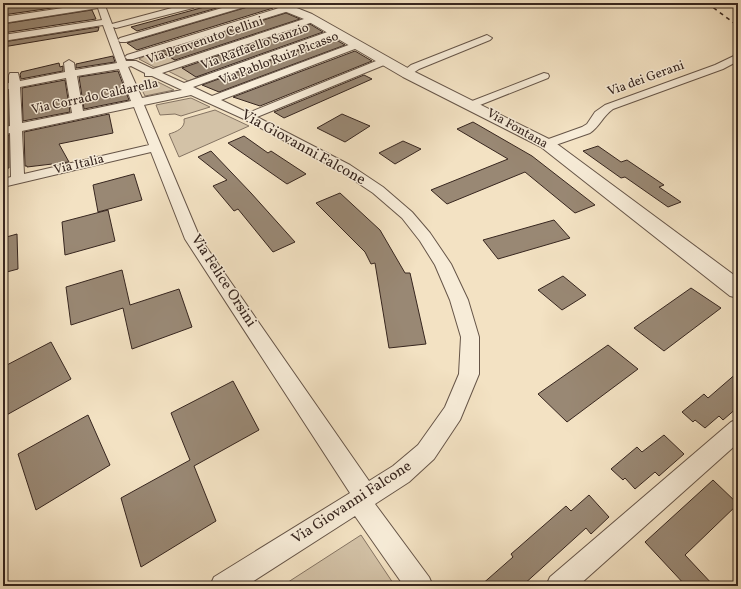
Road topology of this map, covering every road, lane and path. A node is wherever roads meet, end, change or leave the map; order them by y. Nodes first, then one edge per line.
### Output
1 (16, 3) edge
2 (185, 3) edge
3 (248, 3) edge
4 (273, 3) edge
5 (3, 5) edge
6 (101, 5) edge
7 (289, 8) junction
8 (313, 19) junction
9 (3, 20) edge
10 (105, 22) junction
11 (116, 26) junction
12 (336, 32) junction
13 (3, 38) edge
14 (487, 38) dead end
15 (123, 40) junction
16 (357, 45) junction
17 (738, 57) edge
18 (128, 61) junction
19 (385, 61) junction
20 (70, 68) junction
21 (153, 73) junction
22 (406, 73) junction
23 (544, 76) dead end
24 (129, 81) junction
25 (10, 82) edge
26 (188, 89) junction
27 (211, 100) junction
28 (139, 102) junction
29 (471, 104) junction
30 (78, 115) junction
31 (248, 117) junction
32 (16, 129) junction
33 (3, 131) edge
34 (547, 144) junction
35 (156, 147) junction
36 (18, 180) junction
37 (3, 184) edge
38 (738, 290) edge
39 (738, 429) edge
40 (362, 498) junction
41 (223, 586) edge
42 (420, 586) edge
43 (559, 586) edge

1 - 5 street
2 - 11 street
3 - 15 street
4 - 7 street, Via Fontana
6 - 9 street
6 - 10 street, Via Felice Orsini
6 - 11 street
7 - 8 street, Via Fontana
7 - 18 street
8 - 12 street, Via Fontana
8 - 21 street, Via Benvenuto Cellini
10 - 13 street
10 - 18 street, Via Felice Orsini
11 - 15 street
12 - 16 street, Via Fontana
12 - 26 street, Via Raffaello Sanzio
14 - 22 street
15 - 18 street
16 - 19 street, Via Fontana
16 - 27 street, Via Pablo Ruiz Picasso
17 - 34 street, Via dei Gerani
18 - 20 street
18 - 21 street, Via Giovanni Falcone
18 - 24 street, Via Felice Orsini
19 - 22 street, Via Fontana
19 - 31 street
20 - 25 street
20 - 30 street
21 - 24 street, Via Benvenuto Cellini
21 - 26 street, Via Giovanni Falcone
22 - 29 street, Via Fontana
23 - 29 street
24 - 28 street, Via Felice Orsini
25 - 32 street
26 - 27 street, Via Giovanni Falcone
26 - 28 street, Via Corrado Caldarella
27 - 31 street, Via Giovanni Falcone
28 - 30 street, Via Corrado Caldarella
28 - 35 street, Via Felice Orsini
29 - 34 street, Via Fontana
30 - 32 street, Via Corrado Caldarella
31 - 40 street, Via Giovanni Falcone
32 - 33 street, Via Corrado Caldarella
32 - 36 street
34 - 38 street, Via Fontana
35 - 36 street, Via Italia
35 - 40 street, Via Felice Orsini
36 - 37 street, Via Italia
39 - 43 street
40 - 41 street, Via Giovanni Falcone
40 - 42 street, Via Felice Orsini

